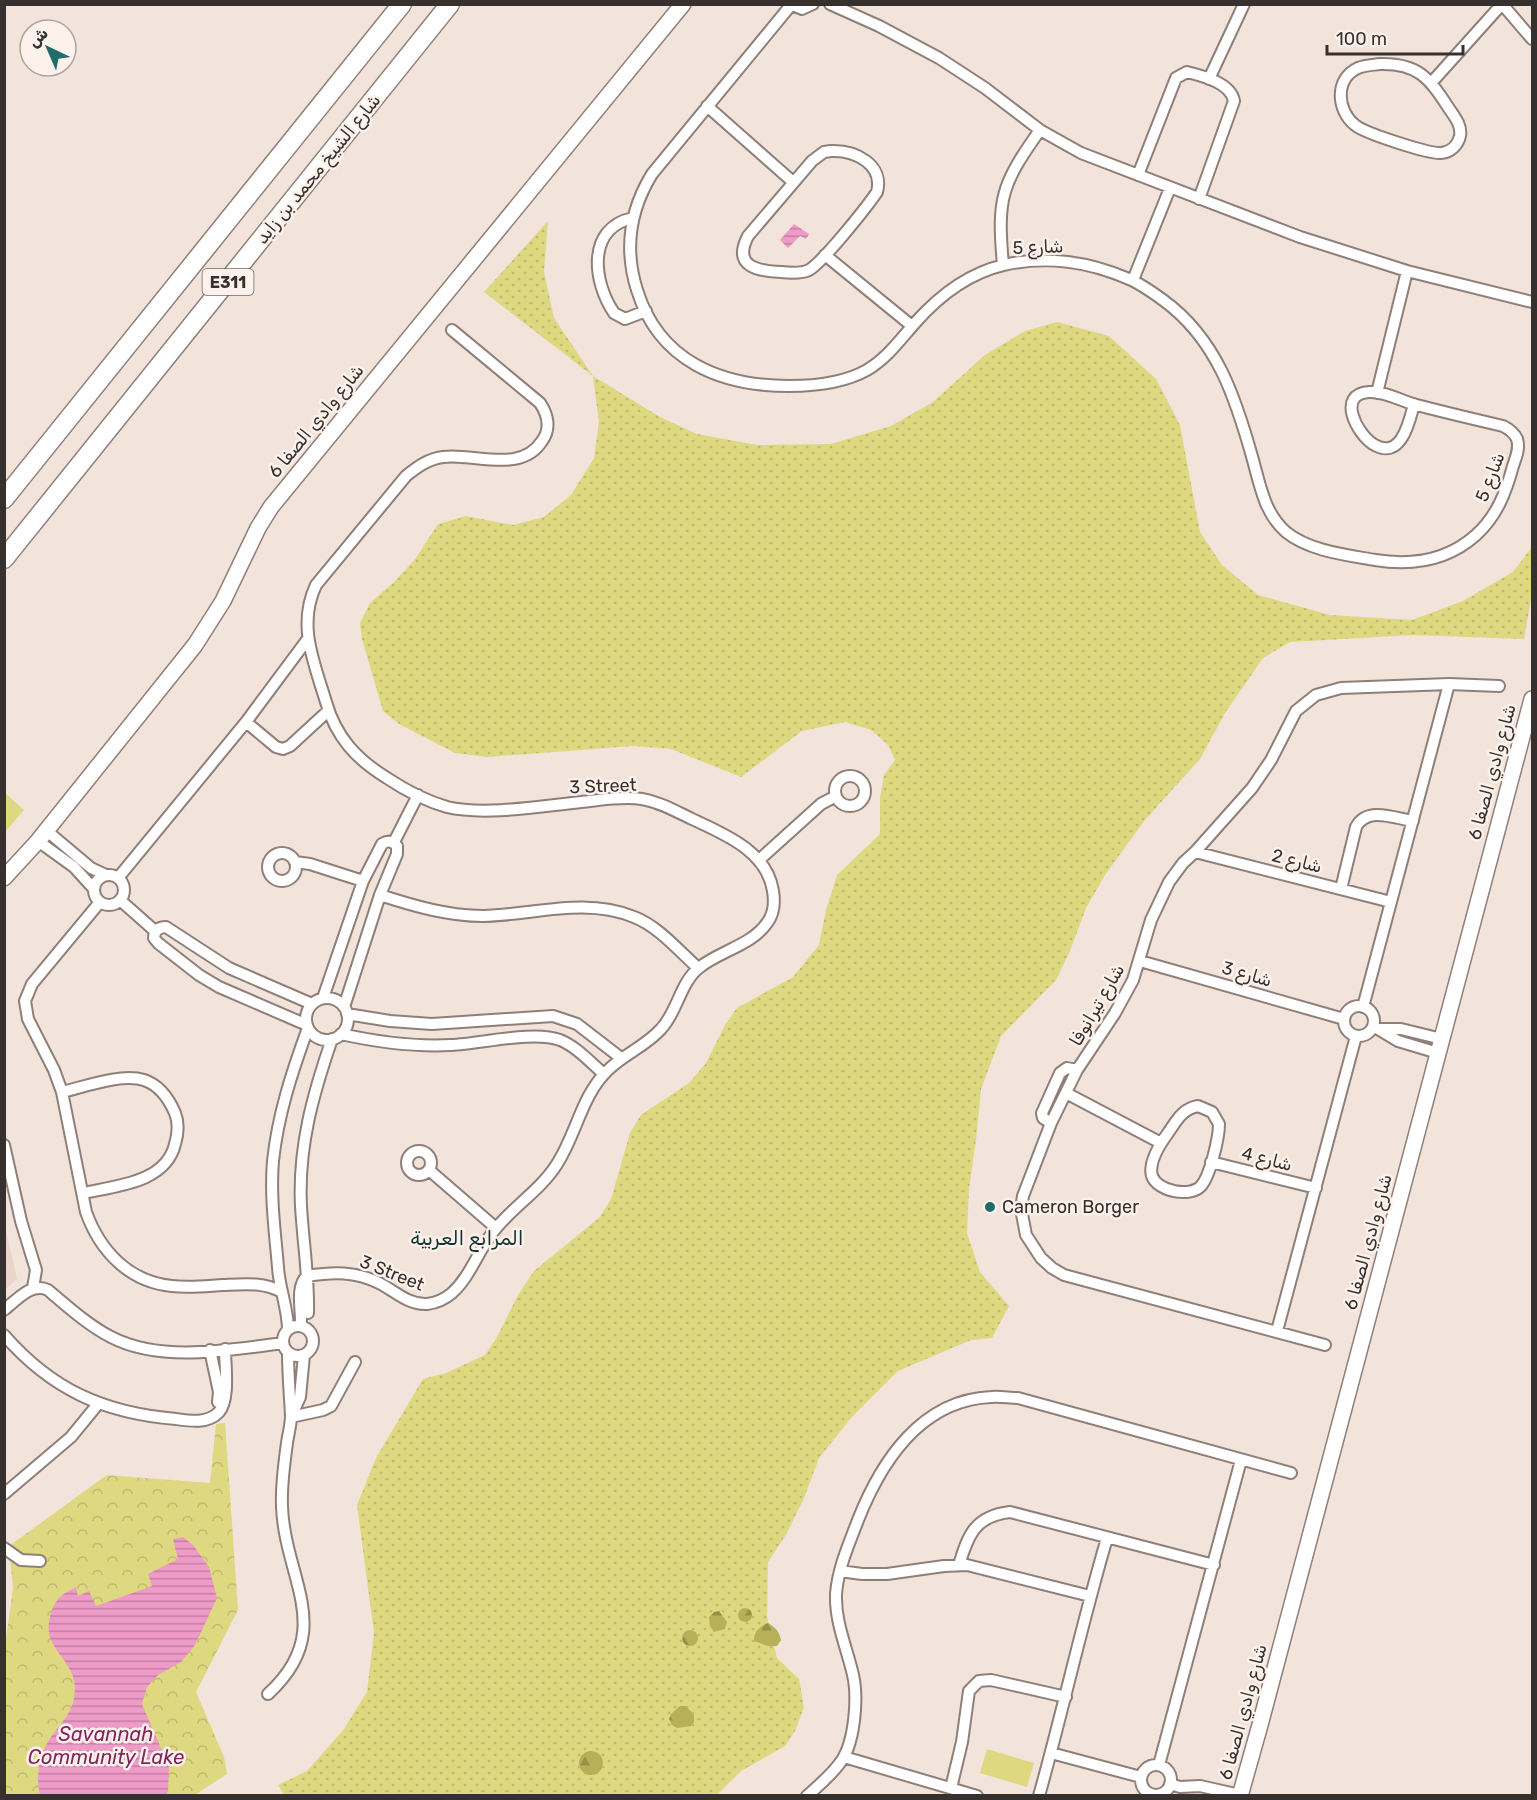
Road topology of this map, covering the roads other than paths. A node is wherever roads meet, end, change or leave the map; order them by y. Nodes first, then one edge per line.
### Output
1 (402, 4) edge
2 (450, 4) edge
3 (683, 4) edge
4 (813, 4) edge
5 (830, 4) edge
6 (1244, 4) edge
7 (1502, 4) edge
8 (790, 5) edge
9 (1533, 39) edge
10 (1209, 80) junction
11 (1432, 82) junction
12 (707, 106) junction
13 (1040, 130) junction
14 (1138, 174) junction
15 (793, 182) junction
16 (1170, 188) junction
17 (1199, 199) junction
18 (633, 218) junction
19 (825, 255) junction
20 (1003, 265) junction
21 (1407, 271) junction
22 (1133, 280) junction
23 (1533, 302) edge
24 (646, 312) junction
25 (912, 326) junction
26 (452, 330) dead end
27 (1377, 393) junction
28 (1414, 404) junction
29 (4, 499) edge
30 (4, 559) edge
31 (307, 640) junction
32 (1449, 684) junction
33 (1499, 686) dead end
34 (1533, 699) edge
35 (328, 711) junction
36 (246, 722) junction
37 (418, 795) junction
38 (836, 796) dead end
39 (1413, 821) junction
40 (42, 836) junction
41 (394, 842) junction
42 (64, 846) junction
43 (1195, 852) junction
44 (56, 856) junction
45 (759, 860) junction
46 (295, 862) dead end
47 (83, 869) junction
48 (106, 875) junction
49 (4, 878) edge
50 (118, 878) junction
51 (363, 881) junction
52 (94, 889) junction
53 (1341, 889) junction
54 (380, 895) junction
55 (120, 900) junction
56 (100, 902) junction
57 (1391, 902) junction
58 (155, 931) junction
59 (1140, 961) junction
60 (698, 968) junction
61 (317, 1001) junction
62 (1363, 1007) junction
63 (345, 1010) junction
64 (1344, 1019) junction
65 (308, 1026) junction
66 (1381, 1028) junction
67 (1422, 1034) junction
68 (337, 1036) junction
69 (1356, 1036) junction
70 (1440, 1046) junction
71 (1419, 1048) junction
72 (621, 1058) junction
73 (1077, 1070) junction
74 (604, 1074) junction
75 (62, 1092) junction
76 (1066, 1093) junction
77 (1051, 1123) junction
78 (1161, 1143) junction
79 (4, 1145) edge
80 (1211, 1162) junction
81 (429, 1170) dead end
82 (1316, 1188) junction
83 (83, 1193) junction
84 (496, 1228) junction
85 (278, 1270) junction
86 (307, 1276) junction
87 (259, 1283) junction
88 (33, 1288) junction
89 (282, 1292) junction
90 (4, 1310) edge
91 (304, 1328) junction
92 (288, 1330) junction
93 (1277, 1331) junction
94 (4, 1335) edge
95 (1325, 1345) dead end
96 (285, 1348) junction
97 (225, 1349) junction
98 (210, 1350) junction
99 (304, 1355) junction
100 (355, 1362) dead end
101 (287, 1370) junction
102 (304, 1371) junction
103 (98, 1404) junction
104 (291, 1417) junction
105 (186, 1420) junction
106 (1240, 1460) junction
107 (1291, 1473) dead end
108 (6, 1489) edge
109 (1107, 1538) junction
110 (4, 1548) edge
111 (40, 1561) dead end
112 (959, 1565) junction
113 (1214, 1565) junction
114 (840, 1571) junction
115 (1090, 1596) junction
116 (268, 1694) dead end
117 (1066, 1697) junction
118 (1051, 1753) junction
119 (844, 1758) junction
120 (1159, 1766) junction
121 (1141, 1777) junction
122 (1175, 1785) junction
123 (951, 1788) junction
124 (1221, 1793) edge
125 (1153, 1795) edge
126 (1240, 1795) edge
127 (807, 1796) edge
128 (977, 1796) edge
129 (1039, 1796) edge
130 (1189, 1796) edge

1 - 29 highway, شارع الشيخ محمد بن زايد / E311
2 - 30 highway, شارع الشيخ محمد بن زايد / E311
3 - 40 main road, شارع وادي الصفا 6
4 - 8 street
5 - 13 street
6 - 10 street
7 - 9 street
7 - 11 street
8 - 12 street, شارع 5
10 - 14 street
10 - 17 street
11 - 11 street
12 - 15 street
12 - 18 street, شارع 5
13 - 14 street
13 - 20 street
14 - 16 street
15 - 19 street
15 - 19 street
16 - 17 street
16 - 22 street
17 - 21 street
18 - 24 street, شارع 5
18 - 24 street
19 - 25 street
20 - 22 street, شارع 5
20 - 25 street, شارع 5
21 - 23 street
21 - 27 street
22 - 28 street, شارع 5
24 - 25 street, شارع 5
26 - 31 street, 3 Street
27 - 28 street, شارع 5
27 - 28 street
31 - 35 street, 3 Street
31 - 36 street
32 - 33 street, شارع تيرانوفا
32 - 39 street
32 - 43 street, شارع تيرانوفا
34 - 70 main road, شارع وادي الصفا 6
35 - 36 street
35 - 37 street, 3 Street
36 - 50 street
37 - 41 street
37 - 45 street, 3 Street
38 - 45 street
39 - 53 street
39 - 57 street
40 - 42 street
40 - 44 street
40 - 49 main road, شارع وادي الصفا 6
41 - 51 street
41 - 54 street
42 - 44 street
42 - 47 street
43 - 53 street, شارع 2
43 - 59 street, شارع تيرانوفا
44 - 47 street
45 - 60 street, 3 Street
46 - 51 street
47 - 48 street
47 - 52 street
48 - 50 street
48 - 52 street
50 - 55 street
51 - 61 street
52 - 56 street
53 - 57 street, شارع 2
54 - 60 street
54 - 63 street
55 - 56 street
55 - 58 street
56 - 75 street
57 - 62 street
58 - 61 street
58 - 65 street
59 - 64 street, شارع 3
59 - 73 street, شارع تيرانوفا
60 - 72 street, 3 Street
61 - 63 street
61 - 65 street
62 - 64 street
62 - 66 street
63 - 68 street
63 - 72 street
64 - 69 street
65 - 68 street
65 - 85 street
66 - 67 street
66 - 69 street
66 - 71 street
67 - 70 street
67 - 71 street
68 - 74 street
68 - 86 street
69 - 82 street
70 - 71 street
70 - 126 main road, شارع وادي الصفا 6
72 - 74 street, 3 Street
73 - 76 street, شارع تيرانوفا
73 - 77 street
74 - 84 street, 3 Street
75 - 83 street
75 - 83 street
76 - 77 street, شارع تيرانوفا
76 - 78 street
77 - 93 street, شارع تيرانوفا
78 - 80 street
78 - 80 street
79 - 88 street
80 - 82 street, شارع 4
81 - 84 street
82 - 93 street
83 - 87 street
84 - 86 street, 3 Street
85 - 87 street
85 - 89 street
86 - 91 street
87 - 89 street
88 - 90 street
88 - 98 street
89 - 92 street
91 - 92 street
91 - 99 street
92 - 96 street
93 - 95 street, شارع تيرانوفا
94 - 103 street
96 - 97 street
96 - 99 street
96 - 101 street
97 - 98 street
97 - 105 street
98 - 105 street
99 - 102 street
100 - 104 street
101 - 102 street
101 - 104 street
102 - 104 street
103 - 105 street
103 - 108 street
104 - 116 street
106 - 107 street
106 - 113 street
106 - 114 street
109 - 112 street
109 - 113 street
109 - 115 street
110 - 111 street
112 - 114 street
112 - 115 street
113 - 120 street
114 - 119 street
115 - 117 street
117 - 118 street
117 - 123 street
118 - 121 street
118 - 129 street
119 - 123 street
119 - 127 street
120 - 121 street
120 - 122 street
121 - 125 street
122 - 124 street
122 - 125 street
122 - 130 street
123 - 128 street
124 - 126 street

